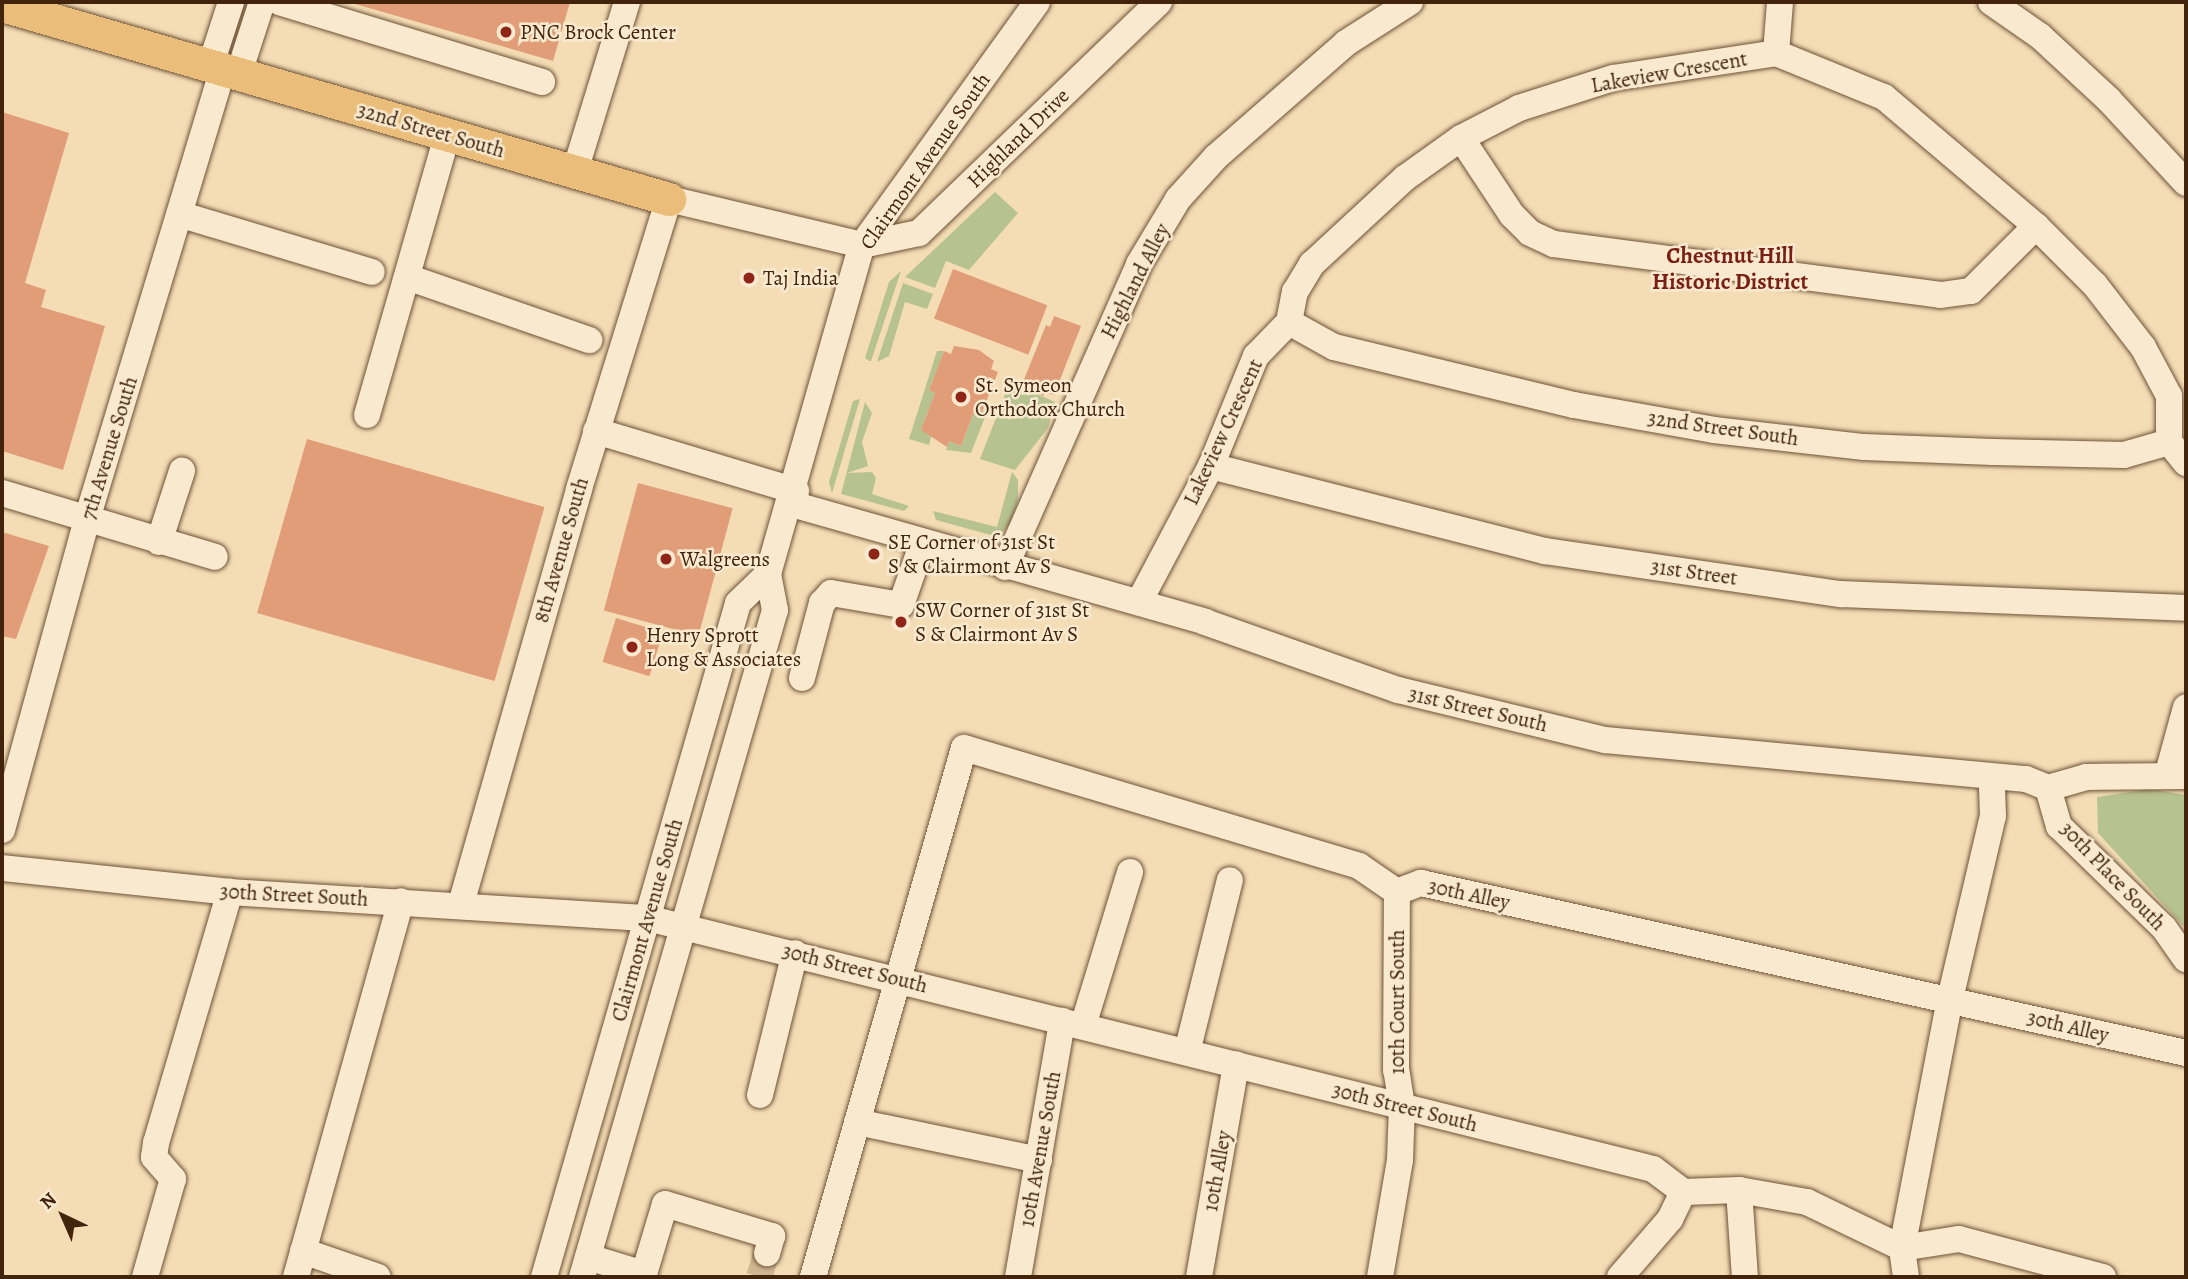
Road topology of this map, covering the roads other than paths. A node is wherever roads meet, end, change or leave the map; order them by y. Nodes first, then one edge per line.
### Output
1 (231, 2) edge
2 (262, 2) edge
3 (279, 2) edge
4 (627, 2) edge
5 (1038, 2) edge
6 (1159, 2) edge
7 (1410, 2) edge
8 (1780, 2) edge
9 (1991, 2) edge
10 (2, 5) edge
11 (1776, 53) junction
12 (224, 68) junction
13 (542, 82) dead end
14 (447, 136) junction
15 (1461, 138) junction
16 (575, 171) junction
17 (2186, 183) edge
18 (669, 199) junction
19 (182, 215) junction
20 (2036, 226) junction
21 (862, 245) junction
22 (372, 272) dead end
23 (407, 277) junction
24 (1289, 322) junction
25 (589, 340) dead end
26 (368, 415) dead end
27 (596, 431) junction
28 (2169, 442) junction
29 (2186, 463) edge
30 (1211, 466) junction
31 (182, 471) dead end
32 (2, 493) edge
33 (794, 497) junction
34 (87, 519) junction
35 (159, 542) junction
36 (923, 542) junction
37 (215, 557) dead end
38 (1005, 567) junction
39 (768, 574) junction
40 (1139, 602) junction
41 (2186, 608) edge
42 (802, 678) dead end
43 (2186, 707) edge
44 (10, 766) edge
45 (2177, 775) edge
46 (1992, 779) junction
47 (2048, 788) junction
48 (2, 830) edge
49 (2, 868) edge
50 (1130, 872) dead end
51 (1230, 880) dead end
52 (230, 892) junction
53 (1397, 892) junction
54 (401, 901) junction
55 (461, 904) junction
56 (647, 918) junction
57 (682, 927) junction
58 (795, 953) junction
59 (2186, 959) edge
60 (898, 979) junction
61 (1950, 999) junction
62 (1073, 1023) junction
63 (1187, 1052) junction
64 (2186, 1053) edge
65 (1236, 1065) junction
66 (760, 1095) dead end
67 (1402, 1106) junction
68 (857, 1122) junction
69 (1039, 1160) junction
70 (1739, 1190) junction
71 (1683, 1192) junction
72 (1902, 1248) junction
73 (303, 1251) junction
74 (767, 1253) dead end
75 (585, 1267) edge
76 (650, 1276) edge
77 (145, 1277) edge
78 (296, 1277) edge
79 (378, 1277) edge
80 (544, 1277) edge
81 (813, 1277) edge
82 (1018, 1277) edge
83 (1199, 1277) edge
84 (1380, 1277) edge
85 (1620, 1277) edge
86 (1745, 1277) edge
87 (1906, 1277) edge
88 (2103, 1277) edge

1 - 12 street
2 - 12 street
3 - 13 street
4 - 16 street
5 - 21 street, Clairmont Avenue South
6 - 21 street, Highland Drive
7 - 38 street, Highland Alley
8 - 11 street
9 - 17 street
10 - 12 main road, 32nd Street South
11 - 15 street, Lakeview Crescent
11 - 20 street, Lakeview Crescent
12 - 14 main road, 32nd Street South
12 - 19 street, 7th Avenue South
14 - 16 main road, 32nd Street South
14 - 23 street
15 - 20 street
15 - 24 street, Lakeview Crescent
16 - 18 main road, 32nd Street South
18 - 21 street, 32nd Street South
18 - 27 street, 8th Avenue South
19 - 22 street
19 - 34 street, 7th Avenue South
20 - 28 street, Lakeview Crescent
21 - 33 street, Clairmont Avenue South
23 - 25 street
23 - 26 street
24 - 28 street, 32nd Street South
24 - 30 street, Lakeview Crescent
27 - 33 street, 31st Street South
27 - 55 street, 8th Avenue South
28 - 29 street
30 - 40 street, Lakeview Crescent
30 - 41 street, 31st Street
31 - 35 street
32 - 34 street
33 - 36 street, 31st Street South
33 - 39 street, Clairmont Avenue South
34 - 35 street
34 - 44 street, 7th Avenue South
35 - 37 street
36 - 38 street, 31st Street South
36 - 42 street
38 - 40 street, 31st Street South
39 - 56 street, Clairmont Avenue South
39 - 57 street, Clairmont Avenue South
40 - 46 street, 31st Street South
43 - 45 street
44 - 48 street, 7th Avenue South
45 - 47 street
46 - 47 street, 31st Street South
46 - 61 street
47 - 59 street, 30th Place South
49 - 52 street, 30th Street South
50 - 62 street, 10th Avenue South
51 - 63 street
52 - 54 street, 30th Street South
52 - 77 street
53 - 60 street, 30th Alley
53 - 61 street, 30th Alley
53 - 67 street, 10th Court South
54 - 55 street, 30th Street South
54 - 73 street
55 - 56 street, 30th Street South
56 - 57 street, 30th Street South
56 - 80 street, Clairmont Avenue South
57 - 58 street, 30th Street South
57 - 75 street, Clairmont Avenue South
58 - 60 street, 30th Street South
58 - 66 street
60 - 62 street, 30th Street South
60 - 68 street
61 - 64 street, 30th Alley
61 - 72 street
62 - 63 street, 30th Street South
62 - 69 street, 10th Avenue South
63 - 65 street, 30th Street South
65 - 67 street, 30th Street South
65 - 83 street, 10th Alley
67 - 71 street, 30th Street South
67 - 84 street, 10th Court South
68 - 69 street
68 - 81 street
69 - 82 street, 10th Avenue South
70 - 71 street
70 - 72 street
70 - 86 street
71 - 85 street
72 - 87 street
72 - 88 street
73 - 78 street
73 - 79 street
74 - 76 street
75 - 76 street

